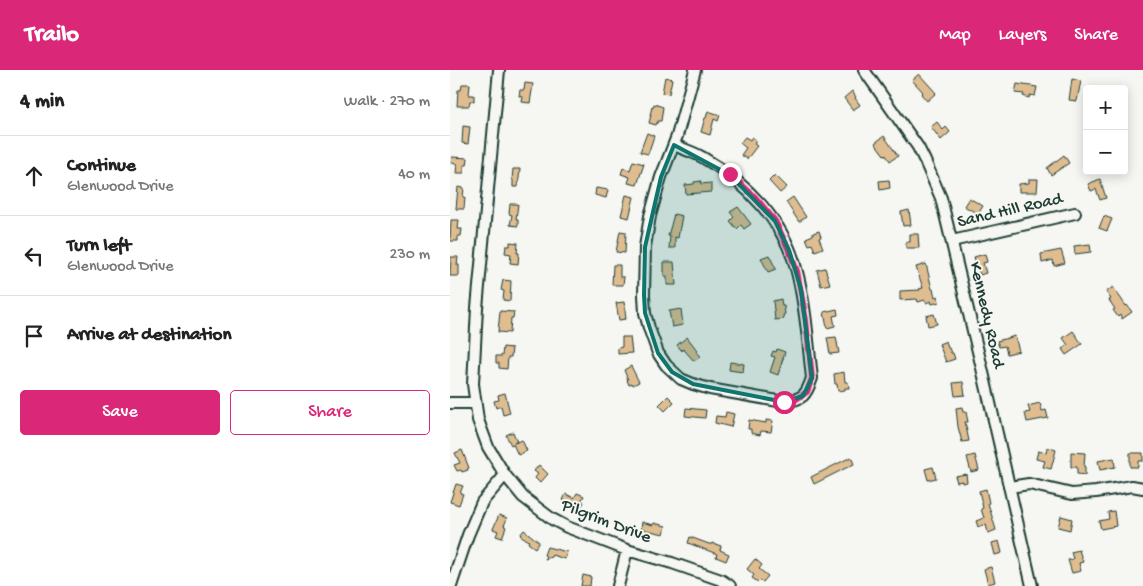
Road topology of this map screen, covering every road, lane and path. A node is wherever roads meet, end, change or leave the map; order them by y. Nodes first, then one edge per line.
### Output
1 (499, 70) edge
2 (695, 70) edge
3 (864, 70) edge
4 (674, 145) junction
5 (1075, 213) dead end
6 (952, 241) junction
7 (450, 403) edge
8 (475, 403) junction
9 (505, 475) junction
10 (1009, 487) junction
11 (1143, 488) edge
12 (627, 550) junction
13 (451, 586) edge
14 (618, 586) edge
15 (730, 586) edge
16 (1032, 586) edge

1 - 8 street, Pilgrim Drive
2 - 4 street
3 - 6 street, Kennedy Road
4 - 4 street
5 - 6 street, Sand Hill Road
6 - 10 street, Kennedy Road
7 - 8 street
8 - 9 street, Pilgrim Drive
9 - 12 street, Pilgrim Drive
9 - 13 street
10 - 11 street
10 - 16 street, Kennedy Road
12 - 14 street
12 - 15 street, Pilgrim Drive

